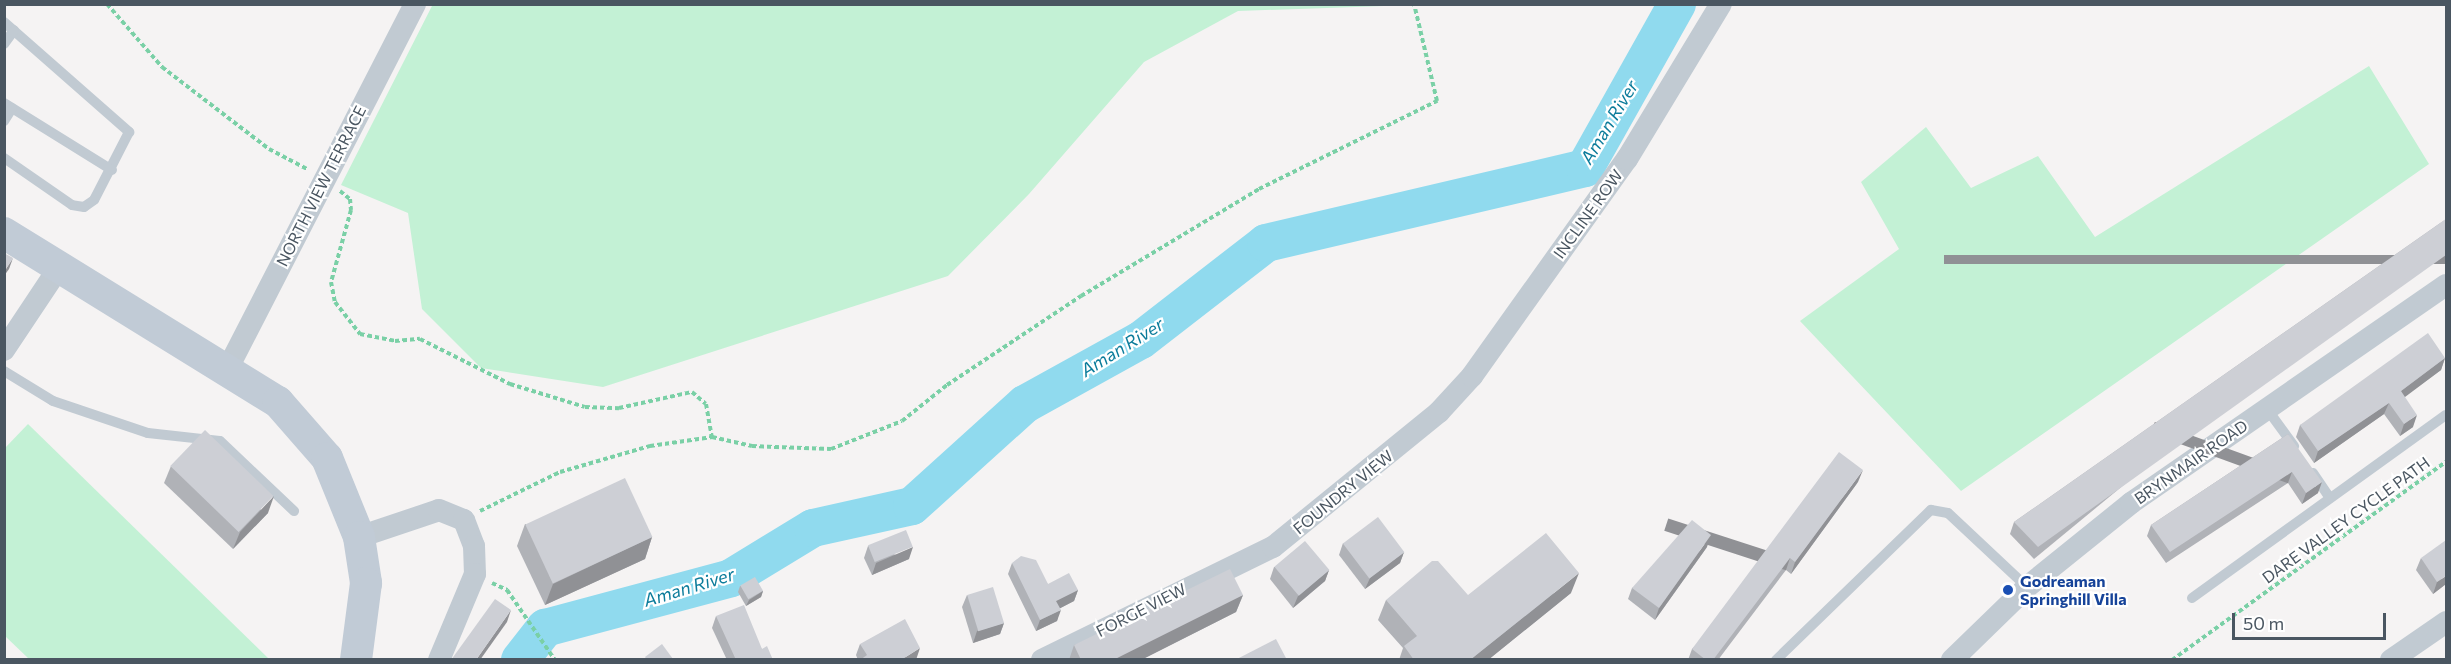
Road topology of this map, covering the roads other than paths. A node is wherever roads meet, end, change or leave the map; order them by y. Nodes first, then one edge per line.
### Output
1 (415, 4) edge
2 (1721, 4) edge
3 (4, 22) edge
4 (14, 30) junction
5 (4, 44) edge
6 (8, 106) edge
7 (4, 121) edge
8 (4, 158) edge
9 (112, 170) junction
10 (4, 233) edge
11 (60, 266) junction
12 (2446, 285) edge
13 (4, 350) edge
14 (228, 368) junction
15 (4, 371) edge
16 (2267, 409) junction
17 (1439, 412) joint
18 (2446, 415) edge
19 (2330, 498) junction
20 (294, 511) dead end
21 (359, 537) junction
22 (1241, 563) joint
23 (2027, 587) junction
24 (2192, 598) dead end
25 (2446, 622) edge
26 (356, 660) edge
27 (439, 660) edge
28 (1042, 660) edge
29 (1776, 660) edge
30 (1952, 660) edge
31 (2391, 660) edge

1 - 14 street, NORTH VIEW TERRACE
2 - 17 street, INCLINE ROW
3 - 4 lane
4 - 5 lane
4 - 9 lane
6 - 7 lane
6 - 9 lane
8 - 9 lane
10 - 11 main road
11 - 13 street
11 - 14 main road
12 - 16 street, BRYNMAIR ROAD
14 - 21 main road
15 - 20 lane
16 - 19 lane
16 - 23 street, BRYNMAIR ROAD
17 - 22 street, FOUNDRY VIEW
18 - 19 lane
19 - 24 lane
21 - 26 main road
21 - 27 street
22 - 28 street, FORGE VIEW
23 - 29 lane
23 - 30 street, BRYNMAIR ROAD
25 - 31 street

